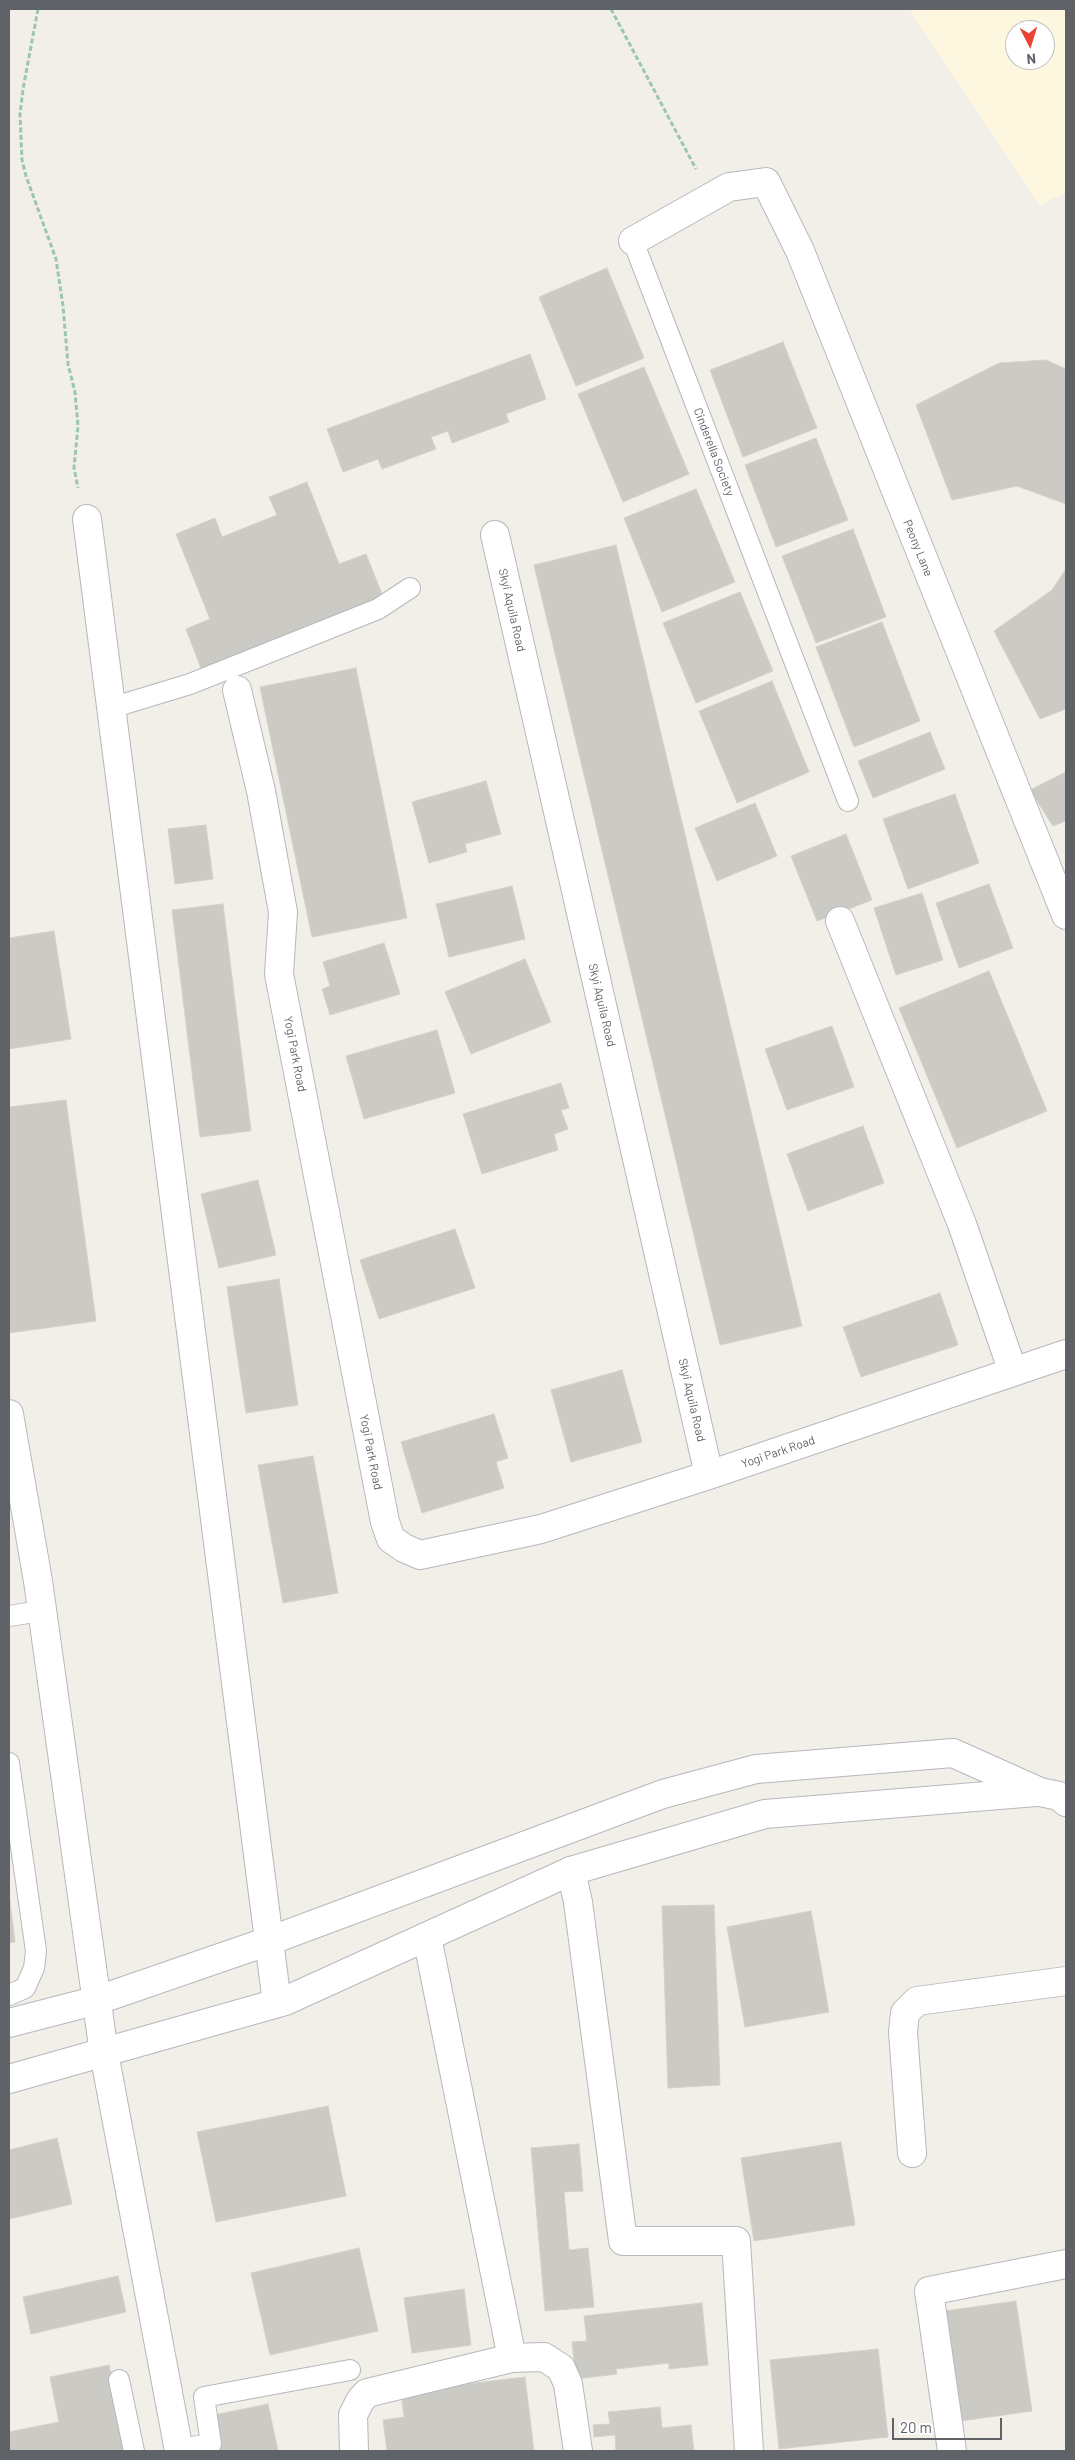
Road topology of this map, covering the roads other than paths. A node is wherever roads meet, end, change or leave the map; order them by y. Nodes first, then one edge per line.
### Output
1 (766, 182) joint
2 (633, 241) joint
3 (87, 518) road end
4 (495, 535) dead end
5 (410, 588) dead end
6 (234, 678) junction
7 (111, 708) junction
8 (848, 801) dead end
9 (1066, 915) edge
10 (840, 921) dead end
11 (1066, 1354) edge
12 (1013, 1372) junction
13 (9, 1414) edge
14 (709, 1475) junction
15 (41, 1611) junction
16 (9, 1616) edge
17 (9, 1763) edge
18 (1040, 1792) junction
19 (1066, 1802) edge
20 (571, 1871) junction
21 (427, 1937) junction
22 (270, 1941) junction
23 (1066, 1982) edge
24 (9, 1994) edge
25 (98, 2000) junction
26 (277, 2003) junction
27 (9, 2023) edge
28 (104, 2054) junction
29 (9, 2078) edge
30 (912, 2153) dead end
31 (1066, 2264) edge
32 (512, 2358) junction
33 (350, 2370) dead end
34 (119, 2380) dead end
35 (179, 2450) edge
36 (134, 2451) edge
37 (354, 2451) edge
38 (578, 2451) edge
39 (749, 2451) edge
40 (952, 2451) edge

1 - 2 street, Cinderella Society
1 - 9 street, Peony Lane
2 - 8 lane, Cinderella Society
3 - 7 street
4 - 14 street, Skyi Aquila Road
5 - 6 lane
6 - 7 lane
6 - 14 street, Yogi Park Road
7 - 22 street
10 - 12 street
11 - 12 street, Yogi Park Road
12 - 14 street, Yogi Park Road
13 - 15 street
15 - 16 lane
15 - 25 street
17 - 24 lane
18 - 19 street
18 - 20 street
18 - 22 street
20 - 21 street
20 - 39 street
21 - 26 street
21 - 32 street
22 - 25 street
22 - 26 street
23 - 30 street
25 - 27 street
25 - 28 street
26 - 28 street
28 - 29 street
28 - 35 street
31 - 40 street
32 - 37 street
32 - 38 street
33 - 35 lane
34 - 36 lane

